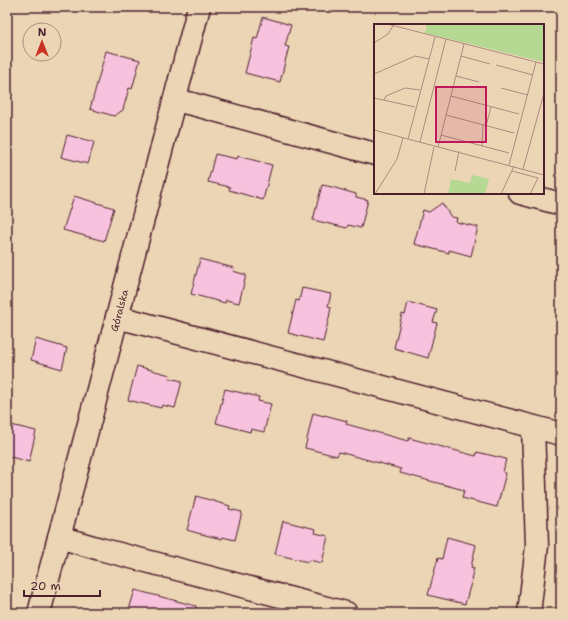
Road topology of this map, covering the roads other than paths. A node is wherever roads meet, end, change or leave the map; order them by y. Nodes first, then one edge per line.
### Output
1 (199, 7) edge
2 (175, 100) junction
3 (374, 154) edge
4 (524, 194) edge
5 (561, 204) edge
6 (117, 317) junction
7 (533, 427) junction
8 (561, 434) edge
9 (59, 537) junction
10 (39, 613) edge
11 (346, 613) edge
12 (529, 613) edge

1 - 2 street, Góralska
2 - 3 street
2 - 6 street, Góralska
4 - 5 street
6 - 7 street
6 - 9 street, Góralska
7 - 8 street
7 - 12 street
9 - 10 street, Góralska
9 - 11 street

